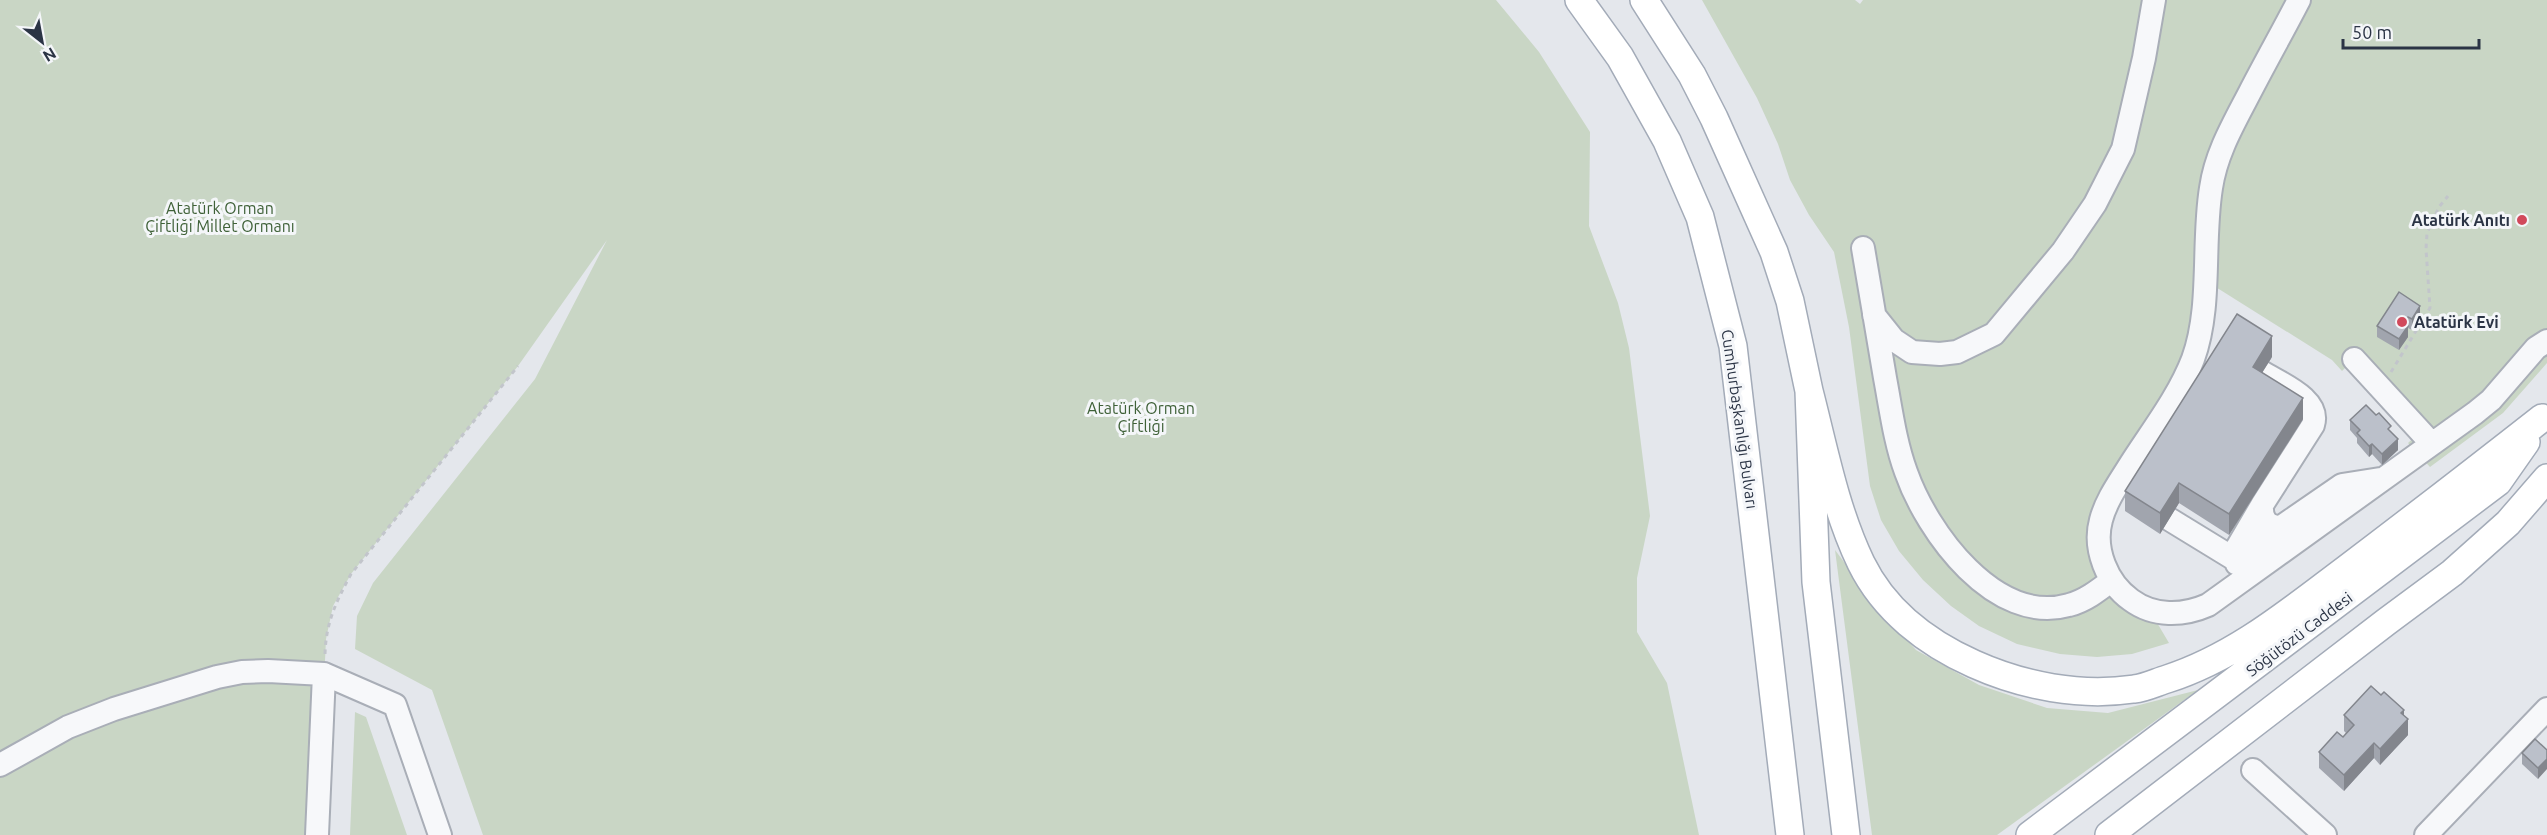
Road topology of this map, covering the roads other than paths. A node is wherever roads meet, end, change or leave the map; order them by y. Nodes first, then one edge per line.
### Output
1 (1579, 0) edge
2 (1644, 0) edge
3 (2154, 0) edge
4 (2299, 0) edge
5 (1863, 248) dead end
6 (1874, 315) junction
7 (2547, 341) edge
8 (2354, 359) dead end
9 (2262, 372) edge
10 (1809, 392) junction
11 (2545, 415) edge
12 (2432, 444) junction
13 (2547, 478) edge
14 (2384, 479) junction
15 (2262, 506) junction
16 (2169, 519) edge
17 (2281, 527) junction
18 (2240, 570) junction
19 (2112, 580) junction
20 (324, 674) junction
21 (2547, 709) edge
22 (0, 765) edge
23 (2253, 770) dead end
24 (317, 835) edge
25 (440, 835) edge
26 (1790, 835) edge
27 (1846, 835) edge
28 (2030, 835) edge
29 (2109, 835) edge
30 (2325, 835) edge
31 (2426, 835) edge

1 - 26 main road, Cumhurbaşkanlığı Bulvarı
2 - 10 main road
3 - 6 lane
4 - 19 lane
5 - 6 lane
6 - 19 lane
7 - 12 lane
8 - 12 lane
9 - 15 lane
10 - 11 main road
10 - 27 main road
11 - 28 main road, Söğütözü Caddesi
12 - 14 lane
13 - 29 main road
14 - 17 lane
14 - 18 lane
15 - 17 lane
15 - 18 lane
16 - 18 lane
17 - 18 lane
18 - 19 lane
20 - 22 lane
20 - 24 lane
20 - 25 lane
21 - 31 lane
23 - 30 lane

